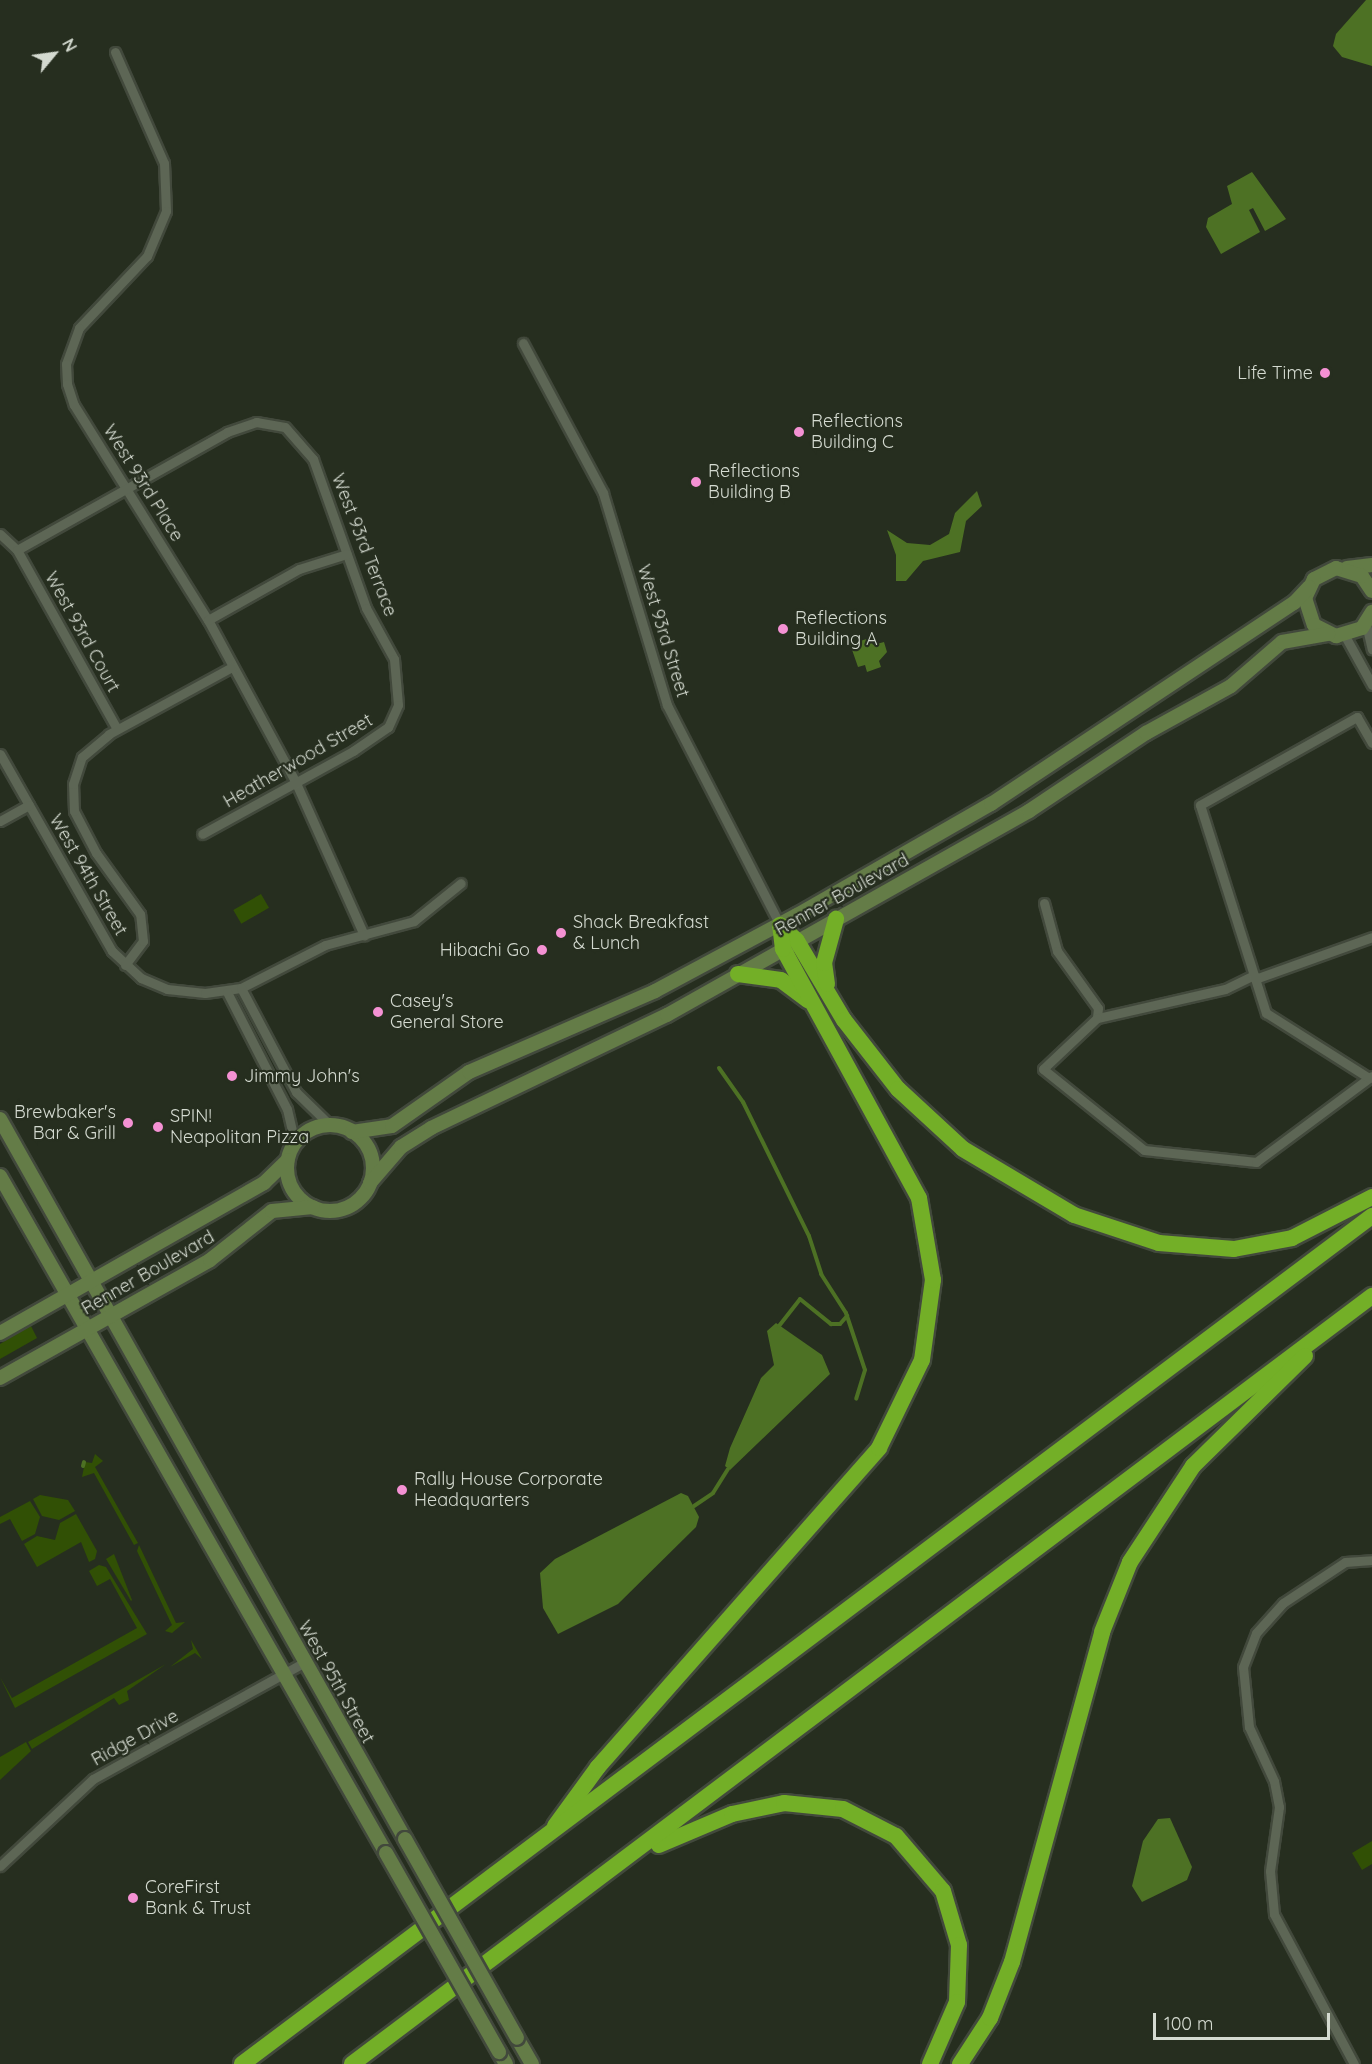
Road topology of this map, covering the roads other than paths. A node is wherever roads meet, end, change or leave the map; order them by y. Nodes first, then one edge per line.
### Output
1 (115, 52) dead end
2 (523, 343) dead end
3 (129, 490) junction
4 (0, 534) edge
5 (17, 550) junction
6 (347, 554) junction
7 (1372, 565) edge
8 (1346, 568) junction
9 (1309, 587) junction
10 (1372, 591) edge
11 (1369, 618) edge
12 (208, 620) junction
13 (1328, 634) junction
14 (1345, 636) junction
15 (1372, 649) edge
16 (232, 667) junction
17 (1372, 685) edge
18 (398, 705) joint
19 (117, 729) junction
20 (1372, 743) edge
21 (0, 754) edge
22 (4, 769) edge
23 (296, 783) junction
24 (28, 805) junction
25 (0, 820) edge
26 (202, 834) dead end
27 (461, 883) dead end
28 (1044, 903) dead end
29 (836, 919) junction
30 (780, 925) junction
31 (364, 934) junction
32 (1372, 937) edge
33 (790, 945) junction
34 (125, 965) junction
35 (738, 974) junction
36 (1255, 977) junction
37 (241, 988) junction
38 (227, 992) junction
39 (829, 994) junction
40 (818, 1011) junction
41 (1097, 1018) junction
42 (1370, 1077) edge
43 (0, 1119) edge
44 (331, 1126) junction
45 (352, 1132) junction
46 (295, 1143) junction
47 (288, 1160) junction
48 (0, 1176) edge
49 (370, 1183) junction
50 (1372, 1197) edge
51 (312, 1207) junction
52 (1372, 1216) edge
53 (90, 1282) junction
54 (66, 1295) junction
55 (1372, 1296) edge
56 (111, 1317) junction
57 (86, 1330) junction
58 (0, 1333) edge
59 (1310, 1344) junction
60 (0, 1378) edge
61 (1372, 1560) edge
62 (303, 1663) junction
63 (282, 1674) junction
64 (544, 1841) junction
65 (634, 1857) junction
66 (0, 1866) edge
67 (502, 2058) edge
68 (242, 2064) edge
69 (352, 2064) edge
70 (532, 2064) edge
71 (930, 2064) edge
72 (960, 2064) edge
73 (1354, 2064) edge

1 - 3 street, West 93rd Place
2 - 30 street, West 93rd Street
3 - 5 street
3 - 6 street, West 93rd Terrace
3 - 12 street, West 93rd Place
4 - 5 street, West 93rd Court
5 - 19 street, West 93rd Court
6 - 12 street
6 - 18 street, West 93rd Terrace
7 - 8 main road
8 - 9 main road, Renner Boulevard
8 - 10 main road
9 - 13 main road
9 - 30 main road, Renner Boulevard
11 - 14 main road
11 - 15 street
12 - 16 street, West 93rd Place
13 - 14 main road, Renner Boulevard
13 - 29 main road, Renner Boulevard
14 - 17 street
16 - 19 street
16 - 23 street, West 93rd Place
18 - 23 street, Heatherwood Street
19 - 34 street
20 - 36 street
21 - 22 street, West 94th Street
22 - 24 street, West 94th Street
23 - 26 street, Heatherwood Street
23 - 31 street, West 93rd Place
24 - 25 street
24 - 34 street, West 94th Street
27 - 31 street, West 94th Street
28 - 41 street
29 - 33 main road, Renner Boulevard
29 - 39 highway
30 - 33 highway
30 - 45 main road, Renner Boulevard
31 - 37 street, West 94th Street
32 - 36 street
33 - 35 main road, Renner Boulevard
33 - 39 highway
33 - 40 highway
34 - 38 street, West 94th Street
35 - 40 highway
35 - 49 main road, Renner Boulevard
36 - 41 street
36 - 42 street
37 - 38 street, West 94th Street
37 - 44 street
38 - 46 street
39 - 50 highway
40 - 64 highway
41 - 42 street
43 - 53 main road, West 95th Street
44 - 45 main road
44 - 46 main road
45 - 49 main road
46 - 47 main road
47 - 51 main road
47 - 53 main road, Renner Boulevard
48 - 54 main road
49 - 51 main road
51 - 56 main road, Renner Boulevard
52 - 64 highway
53 - 54 main road, Renner Boulevard
53 - 56 main road, West 95th Street
54 - 57 main road
54 - 58 main road, Renner Boulevard
55 - 59 highway
56 - 57 main road, Renner Boulevard
56 - 62 main road, West 95th Street
57 - 60 main road, Renner Boulevard
57 - 63 main road
59 - 65 highway
59 - 72 highway
61 - 73 street
62 - 63 street, Ridge Drive
62 - 70 main road, West 95th Street, bridge
63 - 66 street, Ridge Drive
63 - 67 main road, bridge
64 - 68 highway
65 - 69 highway
65 - 71 highway

